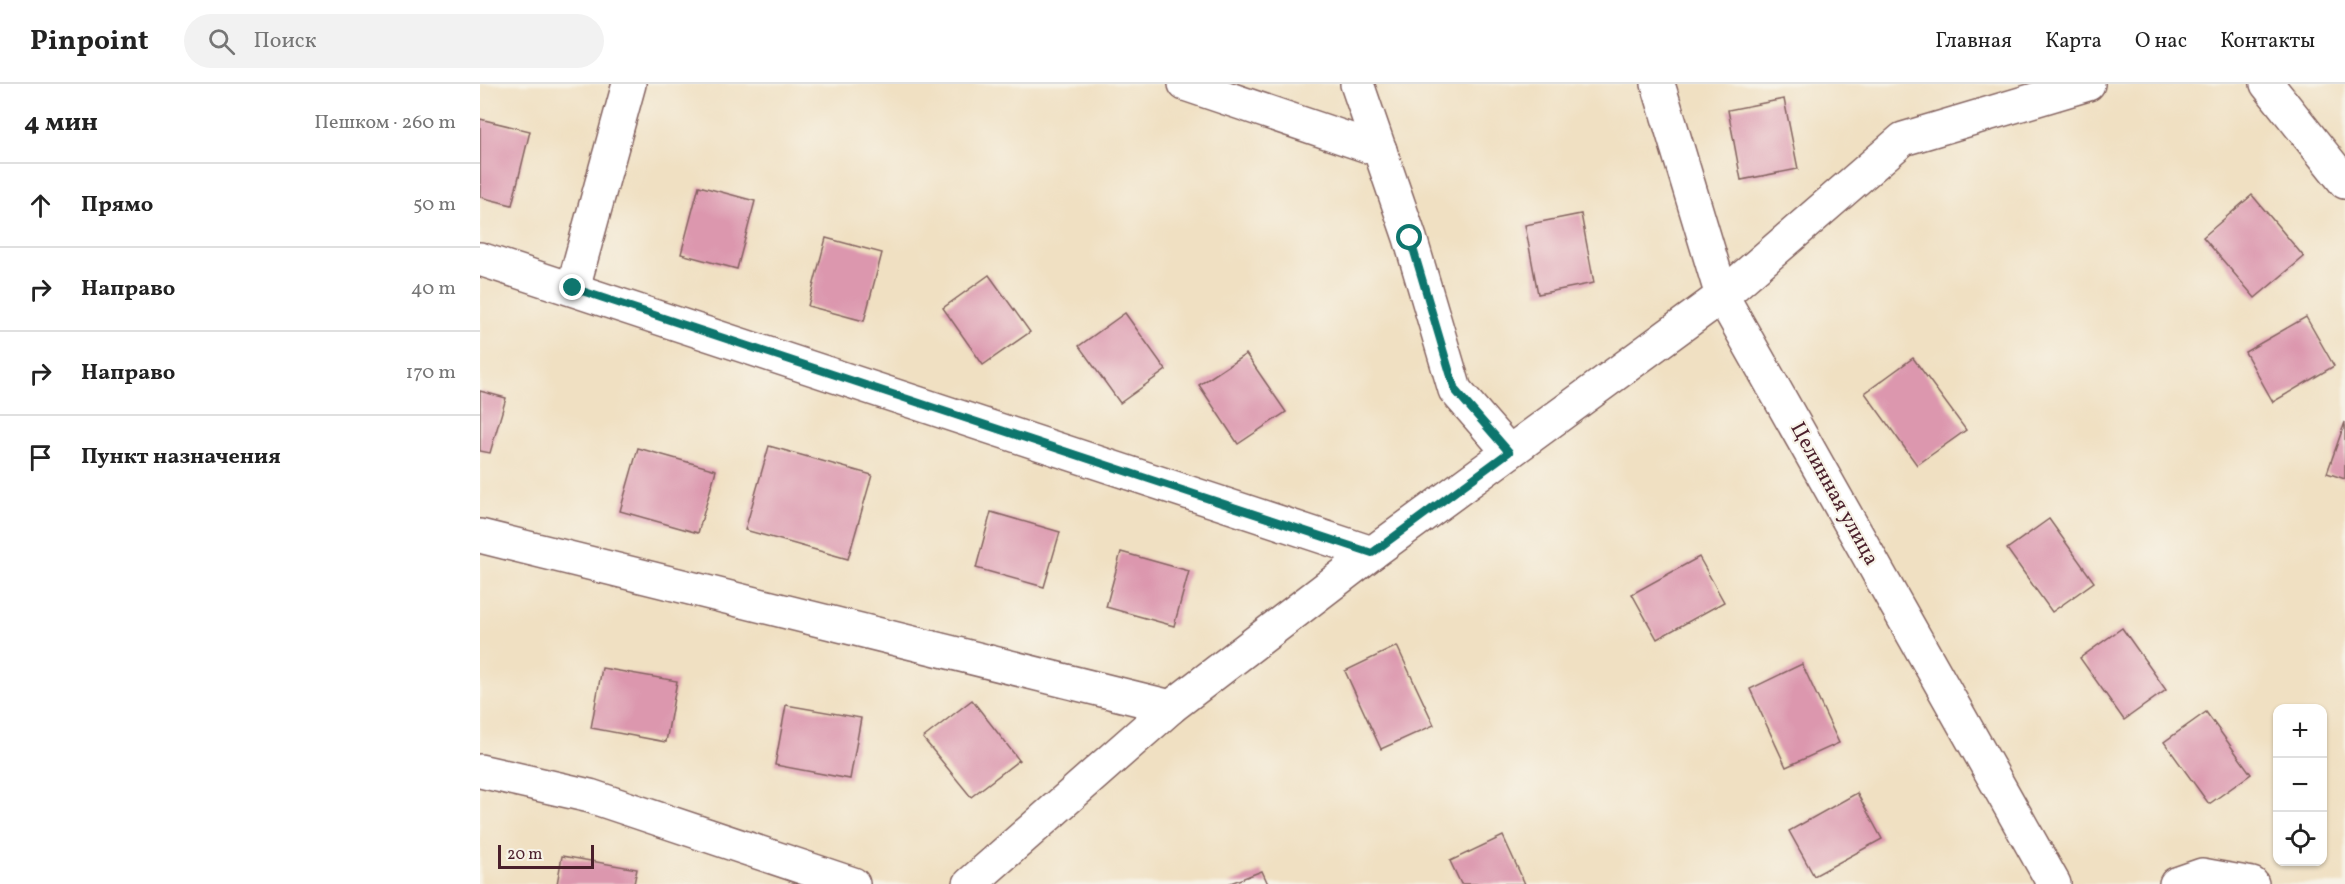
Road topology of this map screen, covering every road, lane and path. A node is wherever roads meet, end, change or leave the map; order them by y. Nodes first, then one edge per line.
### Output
1 (629, 84) edge
2 (1185, 84) edge
3 (1357, 84) edge
4 (1658, 84) edge
5 (2088, 84) edge
6 (2267, 84) edge
7 (1380, 150) junction
8 (2345, 182) edge
9 (480, 259) edge
10 (573, 288) junction
11 (1722, 296) junction
12 (1509, 452) junction
13 (480, 536) edge
14 (1372, 553) junction
15 (1171, 707) junction
16 (480, 771) edge
17 (853, 884) edge
18 (970, 884) edge
19 (2054, 884) edge
20 (2176, 884) edge
21 (2252, 884) edge

1 - 10 street
2 - 7 street
3 - 7 street
4 - 11 street, Целинная улица
5 - 11 street
6 - 8 street
7 - 12 street
9 - 10 street
10 - 14 street
11 - 12 street
11 - 19 street, Целинная улица
12 - 14 street
13 - 15 street
14 - 15 street
15 - 18 street
16 - 17 street
20 - 21 street

